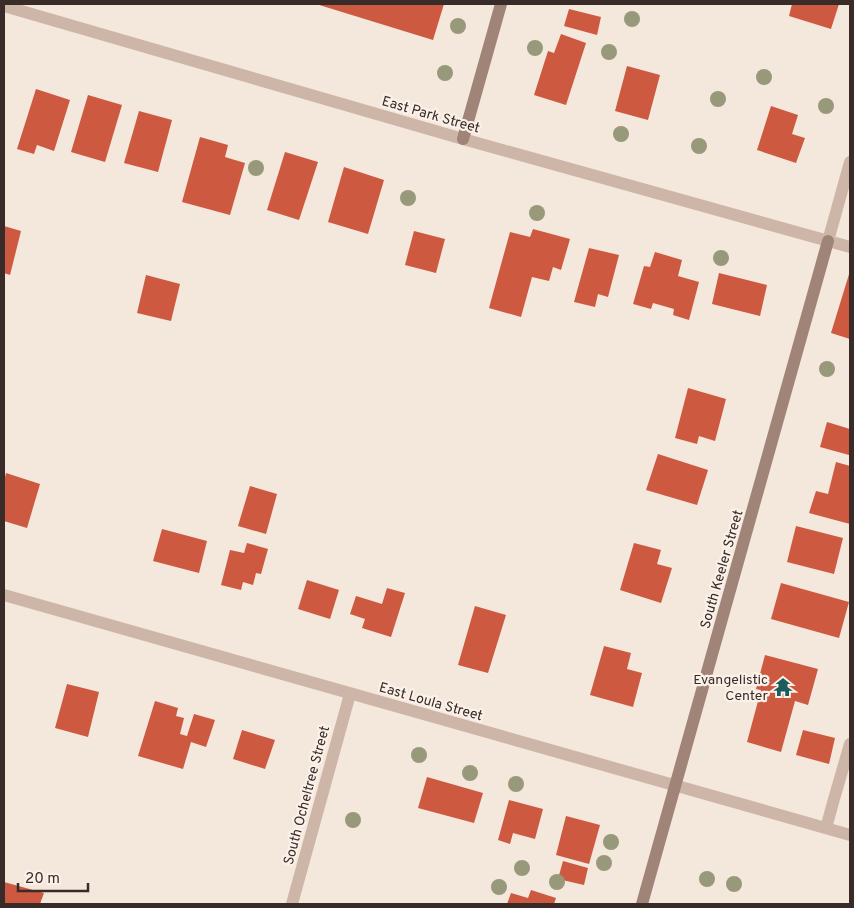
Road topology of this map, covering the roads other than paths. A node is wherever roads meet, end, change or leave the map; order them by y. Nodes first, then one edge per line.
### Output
1 (501, 4) edge
2 (4, 6) edge
3 (463, 139) junction
4 (850, 162) edge
5 (828, 241) junction
6 (850, 247) edge
7 (4, 595) edge
8 (350, 694) junction
9 (850, 744) edge
10 (676, 785) junction
11 (826, 828) junction
12 (850, 835) edge
13 (292, 904) edge
14 (642, 904) edge

1 - 3 street
2 - 3 street, East Park Street
3 - 5 street, East Park Street
4 - 5 street
5 - 6 street, East Park Street
5 - 10 street, South Keeler Street
7 - 8 street, East Loula Street
8 - 10 street, East Loula Street
8 - 13 street, South Ocheltree Street
9 - 11 street
10 - 11 street, East Loula Street
10 - 14 street, South Keeler Street
11 - 12 street, East Loula Street

